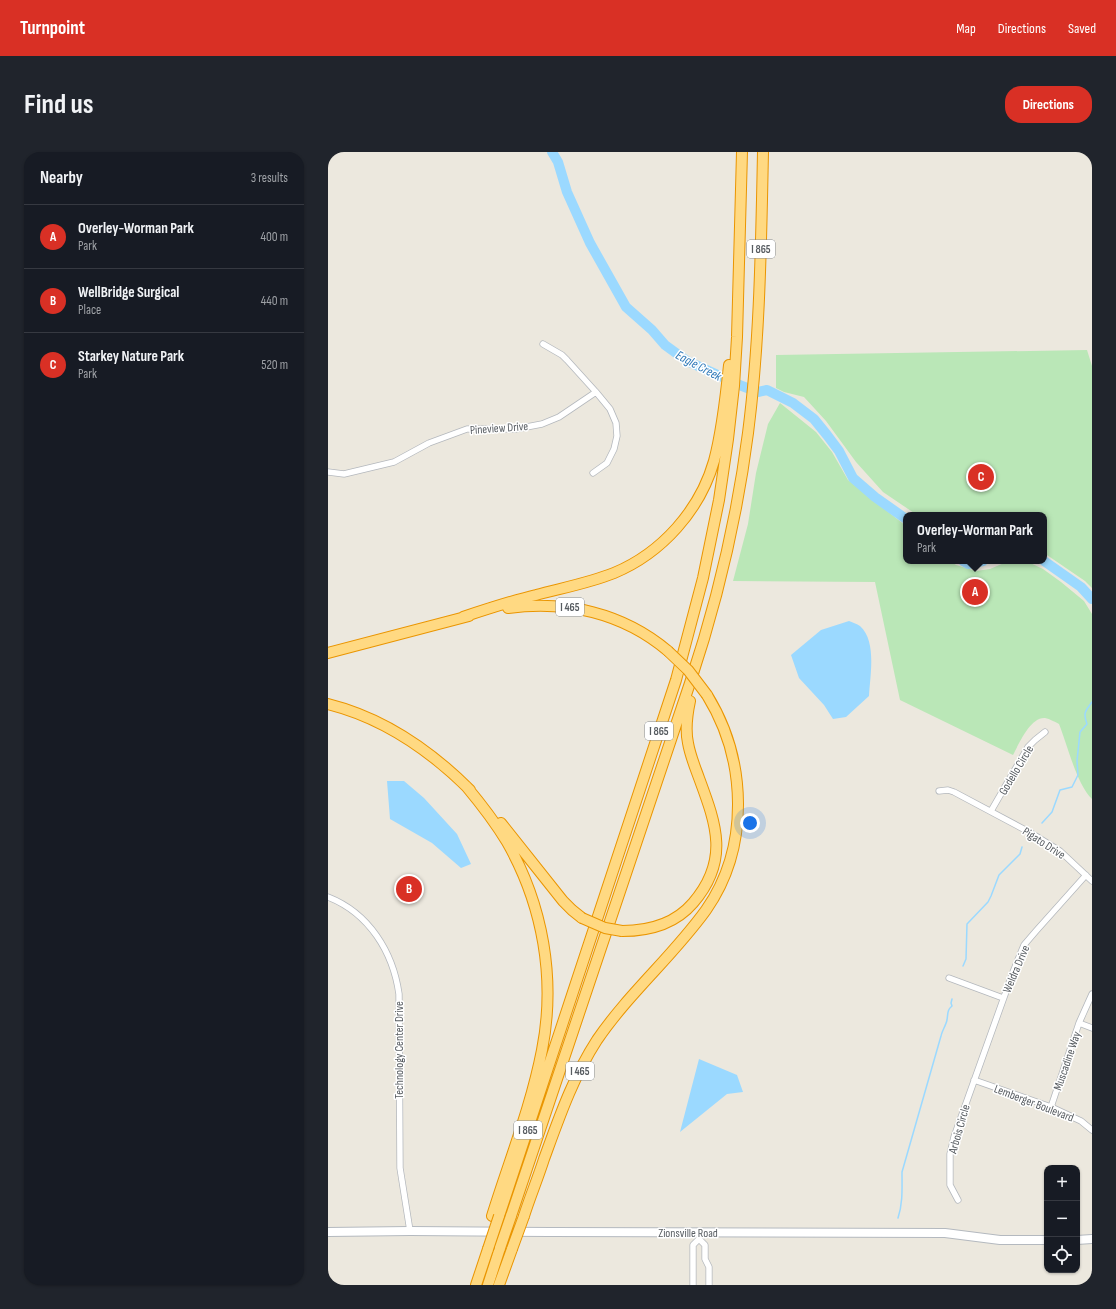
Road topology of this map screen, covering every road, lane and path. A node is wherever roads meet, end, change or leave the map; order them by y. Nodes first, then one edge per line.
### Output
1 (742, 152) edge
2 (763, 152) edge
3 (543, 344) dead end
4 (596, 392) junction
5 (728, 408) junction
6 (328, 472) edge
7 (593, 473) dead end
8 (463, 617) junction
9 (702, 648) junction
10 (328, 653) edge
11 (328, 704) edge
12 (1045, 732) dead end
13 (466, 786) junction
14 (940, 791) dead end
15 (991, 811) junction
16 (1086, 875) junction
17 (1092, 881) edge
18 (328, 897) edge
19 (949, 978) dead end
20 (1092, 994) edge
21 (1003, 998) junction
22 (1079, 1024) junction
23 (1092, 1028) edge
24 (974, 1080) junction
25 (1051, 1107) junction
26 (1092, 1130) edge
27 (958, 1200) dead end
28 (495, 1216) junction
29 (410, 1231) junction
30 (328, 1232) edge
31 (699, 1236) junction
32 (1044, 1240) edge
33 (1080, 1240) edge
34 (1092, 1240) edge
35 (484, 1249) junction
36 (470, 1285) edge
37 (476, 1285) edge
38 (488, 1285) edge
39 (499, 1285) edge
40 (694, 1285) edge
41 (710, 1285) edge

1 - 5 highway, I 865
2 - 9 highway, I 865
3 - 4 street
4 - 6 street, Pineview Drive
4 - 7 street
5 - 8 highway
5 - 28 highway, I 865
8 - 10 highway, I 465
8 - 39 highway, I 465, bridge
9 - 13 highway, bridge
9 - 38 highway, I 865, bridge
11 - 13 highway
12 - 15 street, Godello Circle
13 - 28 highway
14 - 15 street, Pigato Drive
15 - 16 street, Pigato Drive
16 - 17 street, Pigato Drive
16 - 21 street, Weldra Drive
18 - 29 street, Technology Center Drive
19 - 21 street
20 - 22 street, Muscadine Way
21 - 24 street, Weldra Drive
22 - 23 street
22 - 25 street, Muscadine Way
24 - 25 street, Lemberger Boulevard
24 - 27 street, Arbois Circle
25 - 26 street, Lemberger Boulevard
28 - 35 highway
29 - 30 main road, Zionsville Road
29 - 31 main road, Zionsville Road
31 - 32 main road, Zionsville Road
31 - 40 street
31 - 41 street
33 - 34 main road
35 - 36 highway
35 - 37 highway

